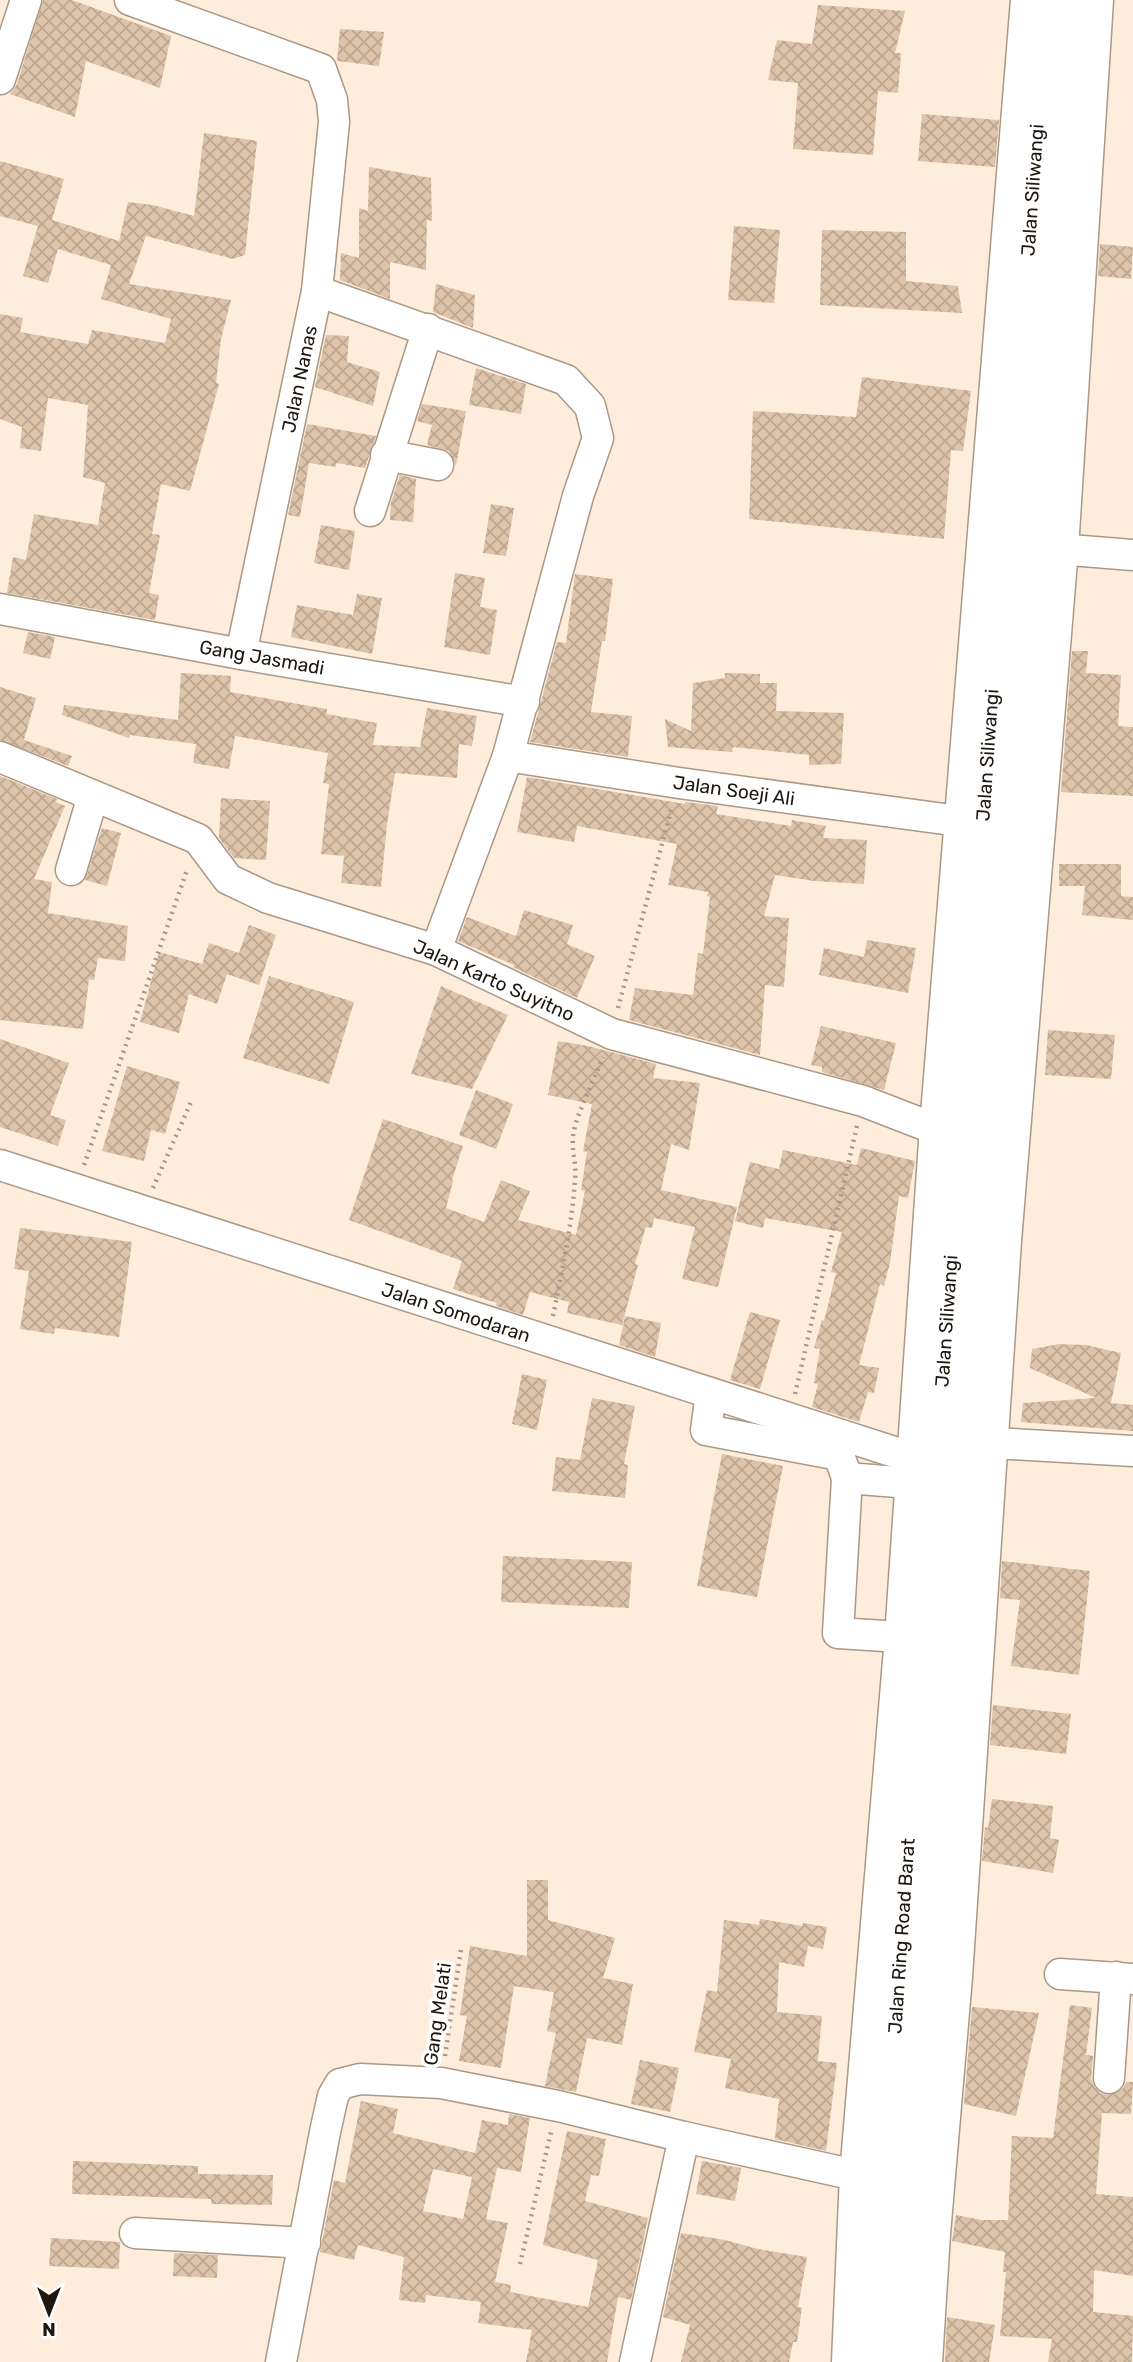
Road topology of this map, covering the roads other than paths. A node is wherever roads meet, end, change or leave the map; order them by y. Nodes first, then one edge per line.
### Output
1 (26, 0) edge
2 (130, 0) edge
3 (1026, 0) edge
4 (1047, 0) edge
5 (1076, 0) edge
6 (1098, 0) edge
7 (0, 79) edge
8 (317, 291) junction
9 (428, 329) junction
10 (386, 455) junction
11 (438, 466) dead end
12 (370, 511) dead end
13 (1050, 548) junction
14 (1133, 555) edge
15 (0, 608) edge
16 (241, 654) junction
17 (524, 702) junction
18 (508, 755) junction
19 (0, 757) edge
20 (93, 796) junction
21 (960, 821) junction
22 (71, 870) dead end
23 (436, 950) junction
24 (935, 1127) junction
25 (0, 1165) edge
26 (937, 1276) junction
27 (711, 1394) junction
28 (994, 1443) junction
29 (1133, 1451) edge
30 (847, 1478) junction
31 (930, 1491) junction
32 (900, 1637) junction
33 (956, 1781) junction
34 (1060, 1974) dead end
35 (1125, 1978) edge
36 (1109, 2078) dead end
37 (684, 2137) junction
38 (855, 2175) junction
39 (135, 2233) dead end
40 (294, 2242) junction
41 (281, 2362) edge
42 (635, 2362) edge
43 (847, 2362) edge
44 (869, 2362) edge
45 (905, 2362) edge
46 (927, 2362) edge

1 - 7 street
2 - 8 street, Jalan Nanas
3 - 21 street
4 - 26 highway, Jalan Siliwangi
5 - 13 highway, Jalan Siliwangi
6 - 13 street
8 - 9 street
8 - 16 street, Jalan Nanas
9 - 10 street
9 - 17 street
10 - 11 street
10 - 12 street
13 - 14 street
13 - 28 street
13 - 31 highway, Jalan Siliwangi
15 - 16 street, Gang Jasmadi
16 - 17 street, Gang Jasmadi
17 - 18 street
18 - 21 street, Jalan Soeji Ali
18 - 23 street
19 - 20 street
20 - 22 street
20 - 23 street, Jalan Karto Suyitno
21 - 24 street
23 - 24 street, Jalan Karto Suyitno
24 - 26 street
25 - 27 street, Jalan Somodaran
26 - 31 highway, Jalan Siliwangi
26 - 31 street
27 - 30 street
27 - 31 street, Jalan Somodaran
28 - 29 street
28 - 33 street
30 - 31 street
30 - 32 street
31 - 32 street
31 - 33 highway, Jalan Ring Road Barat
31 - 44 highway, Jalan Ring Road Barat
32 - 38 street
33 - 45 highway, Jalan Ring Road Barat
33 - 46 street
34 - 35 street
35 - 36 street
37 - 38 street
37 - 40 street
37 - 42 street
38 - 43 street
39 - 40 street
40 - 41 street

